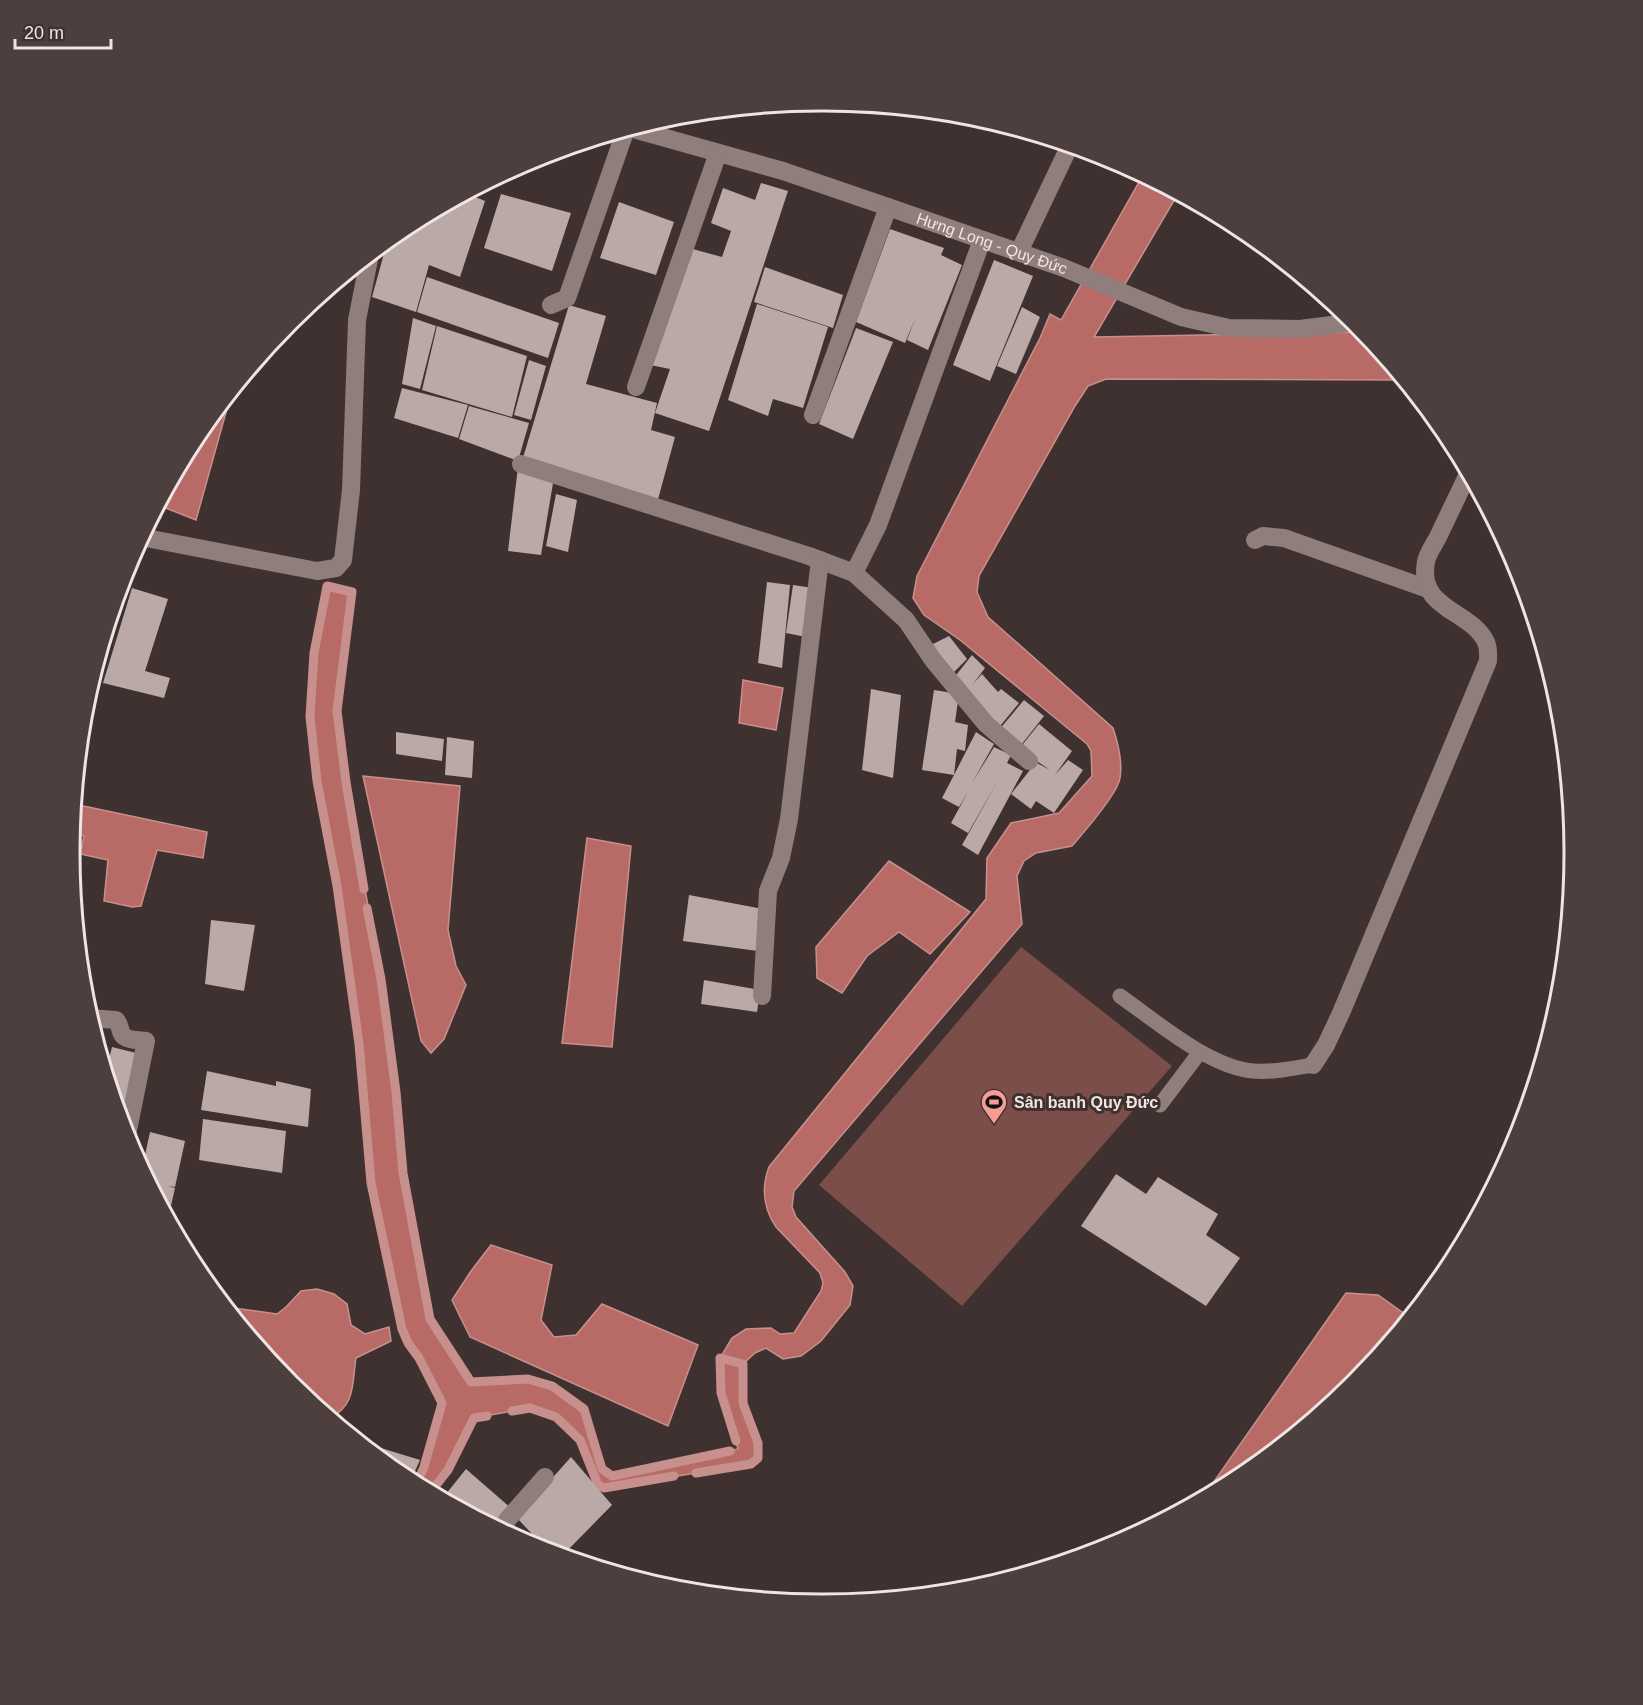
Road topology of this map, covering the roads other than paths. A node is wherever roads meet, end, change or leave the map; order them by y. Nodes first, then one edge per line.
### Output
1 (643, 133) edge
2 (625, 137) edge
3 (1066, 152) edge
4 (718, 153) junction
5 (888, 207) junction
6 (982, 240) junction
7 (1019, 252) junction
8 (368, 266) edge
9 (551, 305) dead end
10 (1341, 324) edge
11 (636, 387) dead end
12 (813, 415) dead end
13 (521, 464) dead end
14 (1464, 482) edge
15 (149, 539) edge
16 (1255, 540) dead end
17 (820, 560) junction
18 (854, 573) junction
19 (1428, 589) junction
20 (1029, 761) dead end
21 (762, 996) dead end
22 (1120, 996) dead end
23 (99, 1019) edge
24 (1200, 1052) junction
25 (1313, 1065) joint
26 (1160, 1105) dead end
27 (130, 1120) edge
28 (545, 1478) dead end
29 (506, 1524) edge

1 - 4 street, Hưng Long - Quy Đức
2 - 9 street
3 - 7 street
4 - 5 street, Hưng Long - Quy Đức
4 - 11 street
5 - 6 street, Hưng Long - Quy Đức
5 - 12 street
6 - 7 street, Hưng Long - Quy Đức
6 - 18 street
7 - 10 street, Hưng Long - Quy Đức
8 - 15 street
13 - 17 street
14 - 19 street
16 - 19 street
17 - 18 street
17 - 21 street
18 - 20 street
19 - 25 street
22 - 24 lane
23 - 27 street
24 - 25 lane
24 - 26 lane
28 - 29 street

